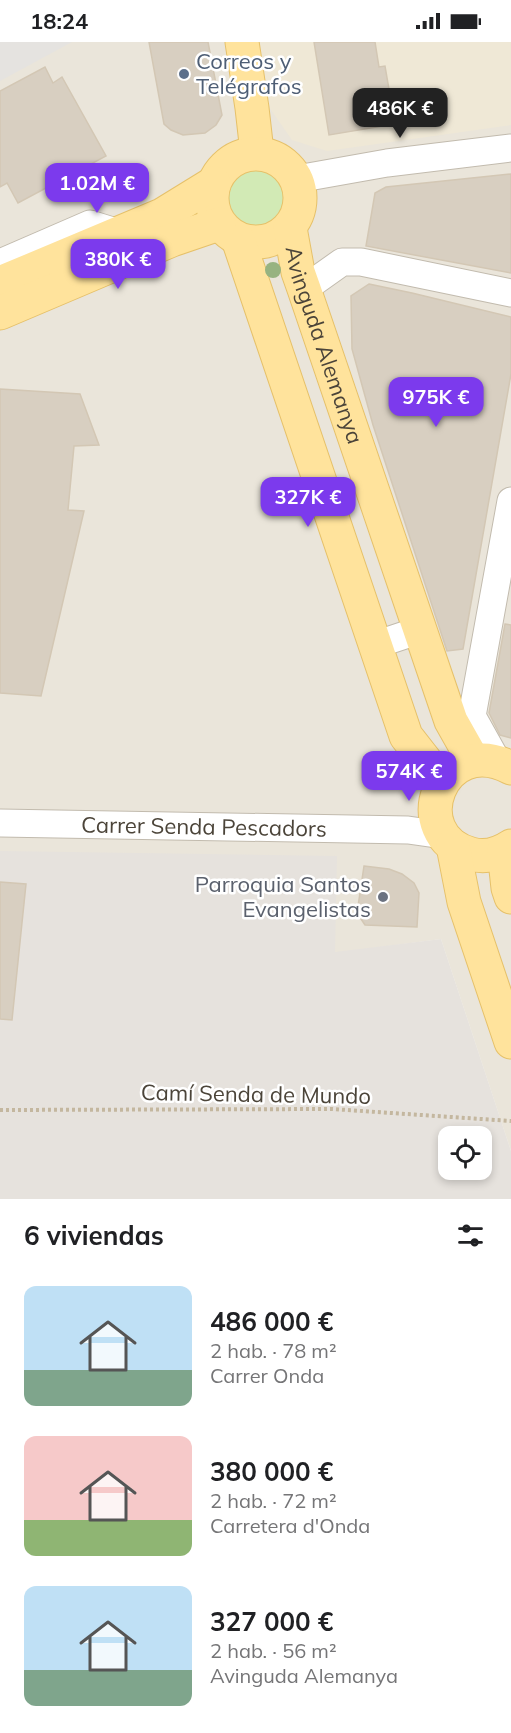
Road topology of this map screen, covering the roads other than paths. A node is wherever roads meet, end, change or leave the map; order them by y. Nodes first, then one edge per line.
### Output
1 (242, 42) edge
2 (511, 148) edge
3 (257, 153) junction
4 (297, 178) junction
5 (214, 183) junction
6 (290, 228) junction
7 (229, 232) junction
8 (119, 233) junction
9 (0, 263) edge
10 (0, 283) edge
11 (304, 289) junction
12 (511, 292) edge
13 (0, 313) edge
14 (511, 501) edge
15 (420, 630) junction
16 (375, 645) junction
17 (494, 763) edge
18 (443, 819) junction
19 (0, 823) edge
20 (507, 849) edge
21 (511, 897) edge
22 (511, 1042) edge

1 - 3 main road
2 - 4 street
3 - 4 main road
3 - 5 main road
4 - 6 main road
5 - 7 main road
5 - 8 main road
6 - 7 main road
6 - 11 main road, Avinguda Alemanya
7 - 13 main road
7 - 16 main road
8 - 9 street
8 - 10 main road
11 - 12 street
11 - 15 main road, Avinguda Alemanya
14 - 17 street
15 - 16 street
15 - 17 main road, Avinguda Alemanya
16 - 18 main road
17 - 18 main road
18 - 19 street, Carrer Senda Pescadors
18 - 20 main road
18 - 22 main road
20 - 21 main road

